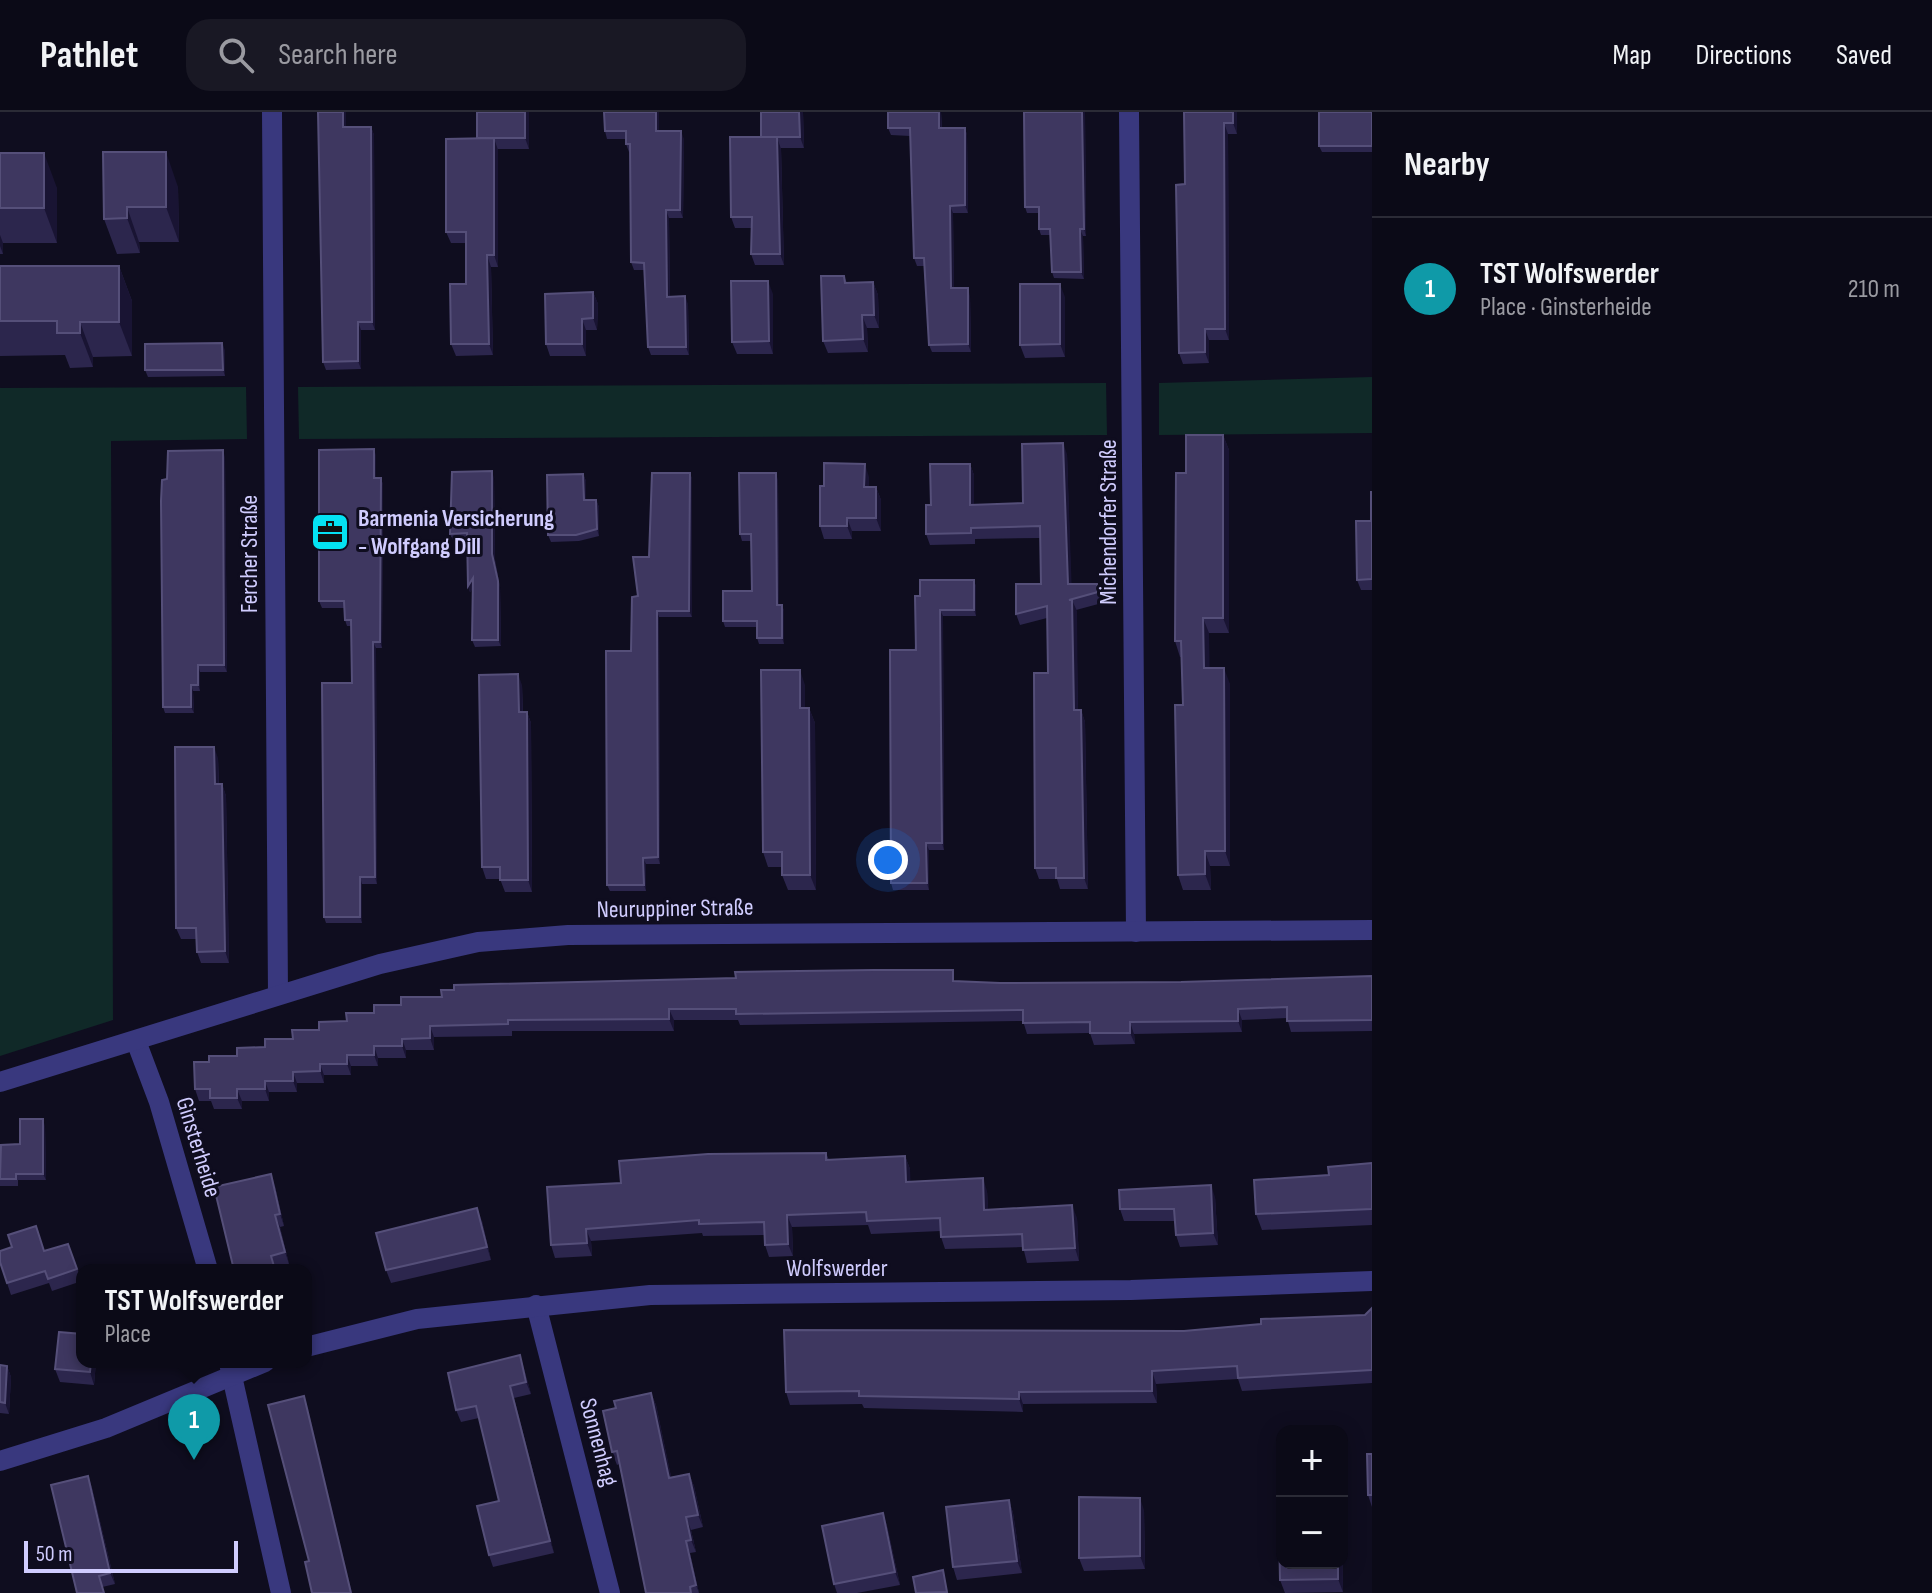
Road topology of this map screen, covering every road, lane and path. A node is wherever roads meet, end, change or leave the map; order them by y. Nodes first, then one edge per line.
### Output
1 (272, 112) edge
2 (1129, 112) edge
3 (1372, 930) edge
4 (1136, 932) junction
5 (278, 995) junction
6 (136, 1041) junction
7 (0, 1082) edge
8 (206, 1264) edge
9 (1372, 1281) edge
10 (536, 1305) junction
11 (312, 1345) edge
12 (231, 1368) edge
13 (0, 1461) edge
14 (281, 1593) edge
15 (610, 1593) edge

1 - 5 street, Fercher Straße
2 - 4 street, Michendorfer Straße
3 - 4 street, Neuruppiner Straße
4 - 5 street, Neuruppiner Straße
5 - 6 street, Neuruppiner Straße
6 - 7 street, Neuruppiner Straße
6 - 8 street, Ginsterheide
9 - 10 street, Wolfswerder
10 - 11 street, Wolfswerder
10 - 15 street, Sonnenhag
12 - 13 street
12 - 14 street

